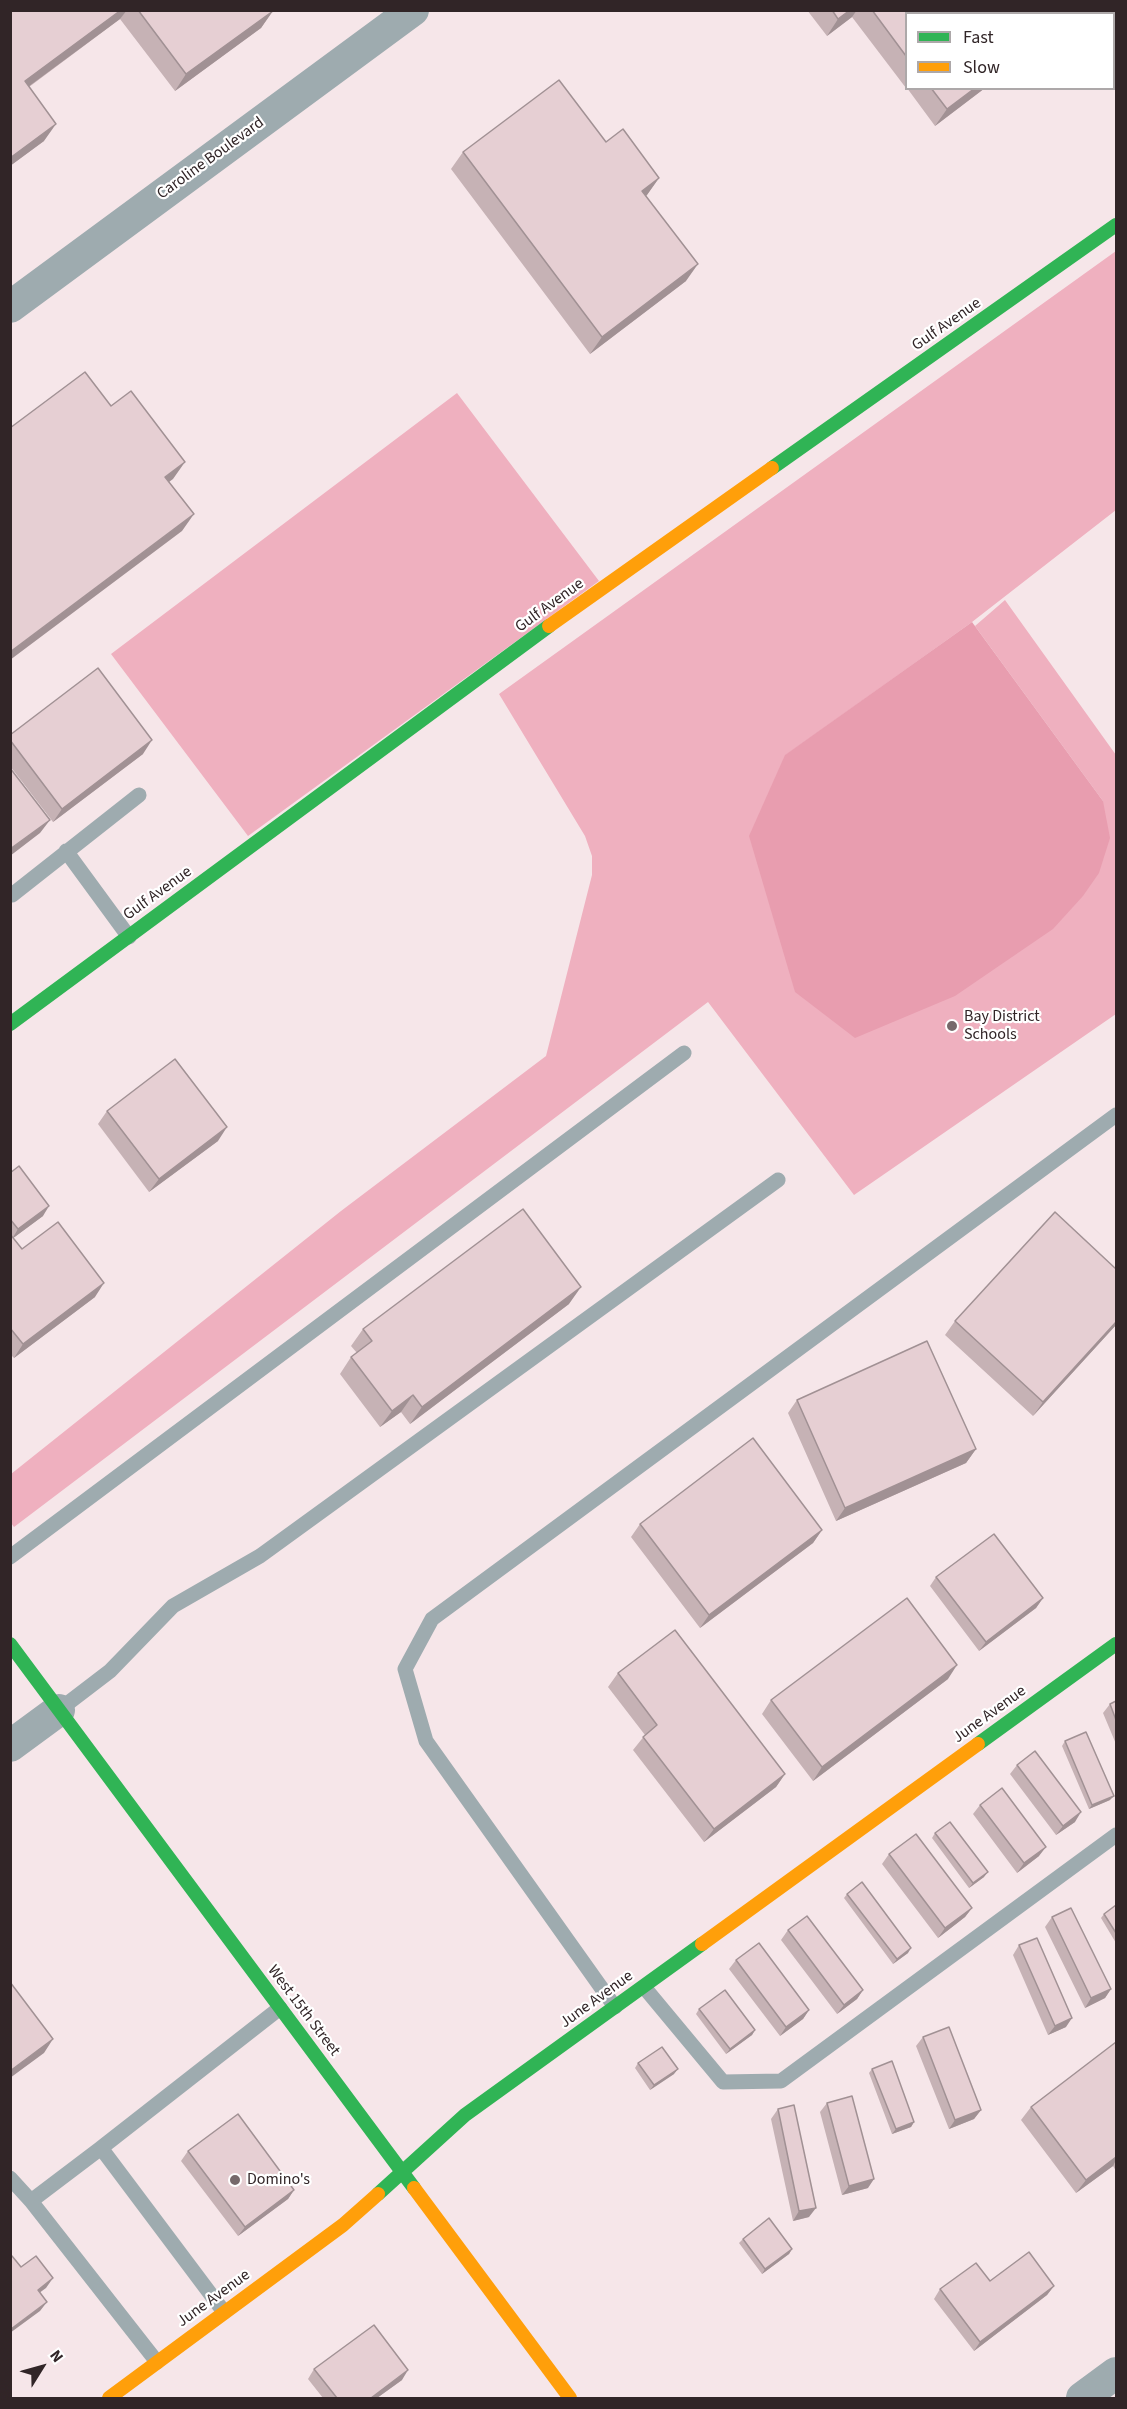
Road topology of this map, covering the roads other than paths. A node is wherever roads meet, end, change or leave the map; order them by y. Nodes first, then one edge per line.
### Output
1 (413, 10) edge
2 (1116, 225) edge
3 (10, 307) edge
4 (139, 795) dead end
5 (66, 851) junction
6 (12, 895) edge
7 (129, 937) junction
8 (10, 1024) edge
9 (684, 1053) dead end
10 (1116, 1114) edge
11 (778, 1180) dead end
12 (10, 1557) edge
13 (10, 1644) edge
14 (1116, 1644) edge
15 (59, 1710) junction
16 (10, 1746) edge
17 (1116, 1835) edge
18 (644, 1987) junction
19 (615, 2007) junction
20 (280, 2008) junction
21 (101, 2148) junction
22 (403, 2173) junction
23 (10, 2178) edge
24 (31, 2201) junction
25 (224, 2312) junction
26 (157, 2362) junction
27 (1116, 2373) edge
28 (109, 2398) edge
29 (570, 2398) edge
30 (1082, 2398) edge

1 - 3 street, Caroline Boulevard
2 - 7 main road, Gulf Avenue
4 - 5 lane
5 - 6 lane
5 - 7 lane
7 - 8 main road, Gulf Avenue
9 - 12 lane
10 - 19 lane
11 - 15 lane
13 - 15 main road, West 15th Street
14 - 18 main road, June Avenue
15 - 16 street
15 - 20 main road, West 15th Street
17 - 18 lane
18 - 19 main road, June Avenue
19 - 22 main road, June Avenue
20 - 21 lane
20 - 22 main road, West 15th Street
21 - 24 lane
21 - 25 lane
22 - 25 main road, June Avenue
22 - 29 main road, West 15th Street
23 - 24 lane
24 - 26 lane
25 - 26 main road, June Avenue
26 - 28 main road, June Avenue
27 - 30 street

